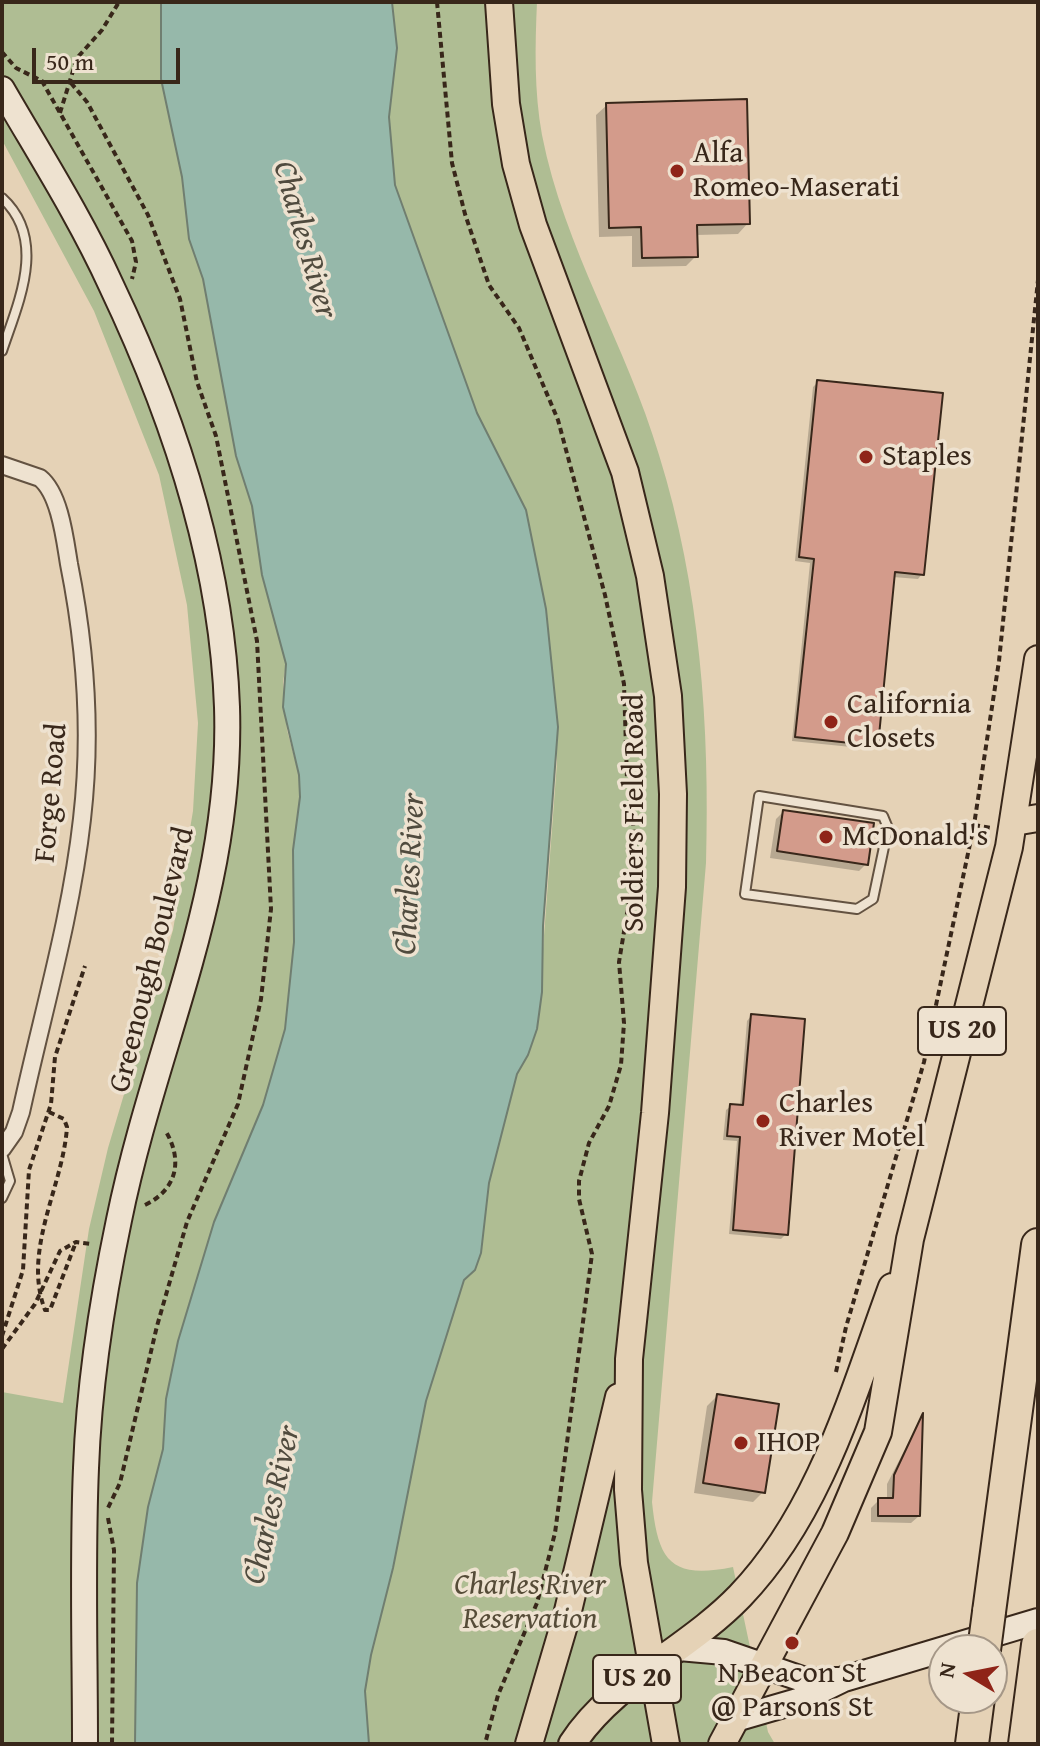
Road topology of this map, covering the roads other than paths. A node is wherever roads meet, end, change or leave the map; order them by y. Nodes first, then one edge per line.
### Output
1 (499, 2) edge
2 (2, 89) edge
3 (2, 198) edge
4 (2, 351) edge
5 (2, 465) edge
6 (1038, 659) edge
7 (1029, 788) edge
8 (1017, 823) edge
9 (857, 909) joint
10 (2, 1152) edge
11 (2, 1198) edge
12 (910, 1239) junction
13 (1038, 1245) edge
14 (629, 1359) junction
15 (1038, 1621) edge
16 (986, 1634) edge
17 (1038, 1645) edge
18 (679, 1648) junction
19 (763, 1664) junction
20 (653, 1668) junction
21 (844, 1679) junction
22 (976, 1714) edge
23 (727, 1732) edge
24 (85, 1744) edge
25 (529, 1744) edge
26 (572, 1744) edge
27 (666, 1744) edge
28 (972, 1744) edge
29 (1025, 1744) edge

1 - 14 main road, Soldiers Field Road
2 - 24 street, Greenough Boulevard
3 - 4 lane
5 - 10 street, Forge Road
6 - 7 main road
7 - 8 main road, US 20
8 - 12 main road, US 20
9 - 9 lane
10 - 11 lane
12 - 18 main road, US 20
12 - 19 main road, US 20
13 - 16 highway, bridge
14 - 20 main road, Soldiers Field Road
14 - 25 main road, Soldiers Field Road
15 - 21 street
17 - 29 highway
18 - 19 street
18 - 20 main road, US 20
19 - 21 street
19 - 23 main road, US 20
20 - 26 main road, US 20
20 - 27 main road, Soldiers Field Road
21 - 23 street
22 - 28 highway

